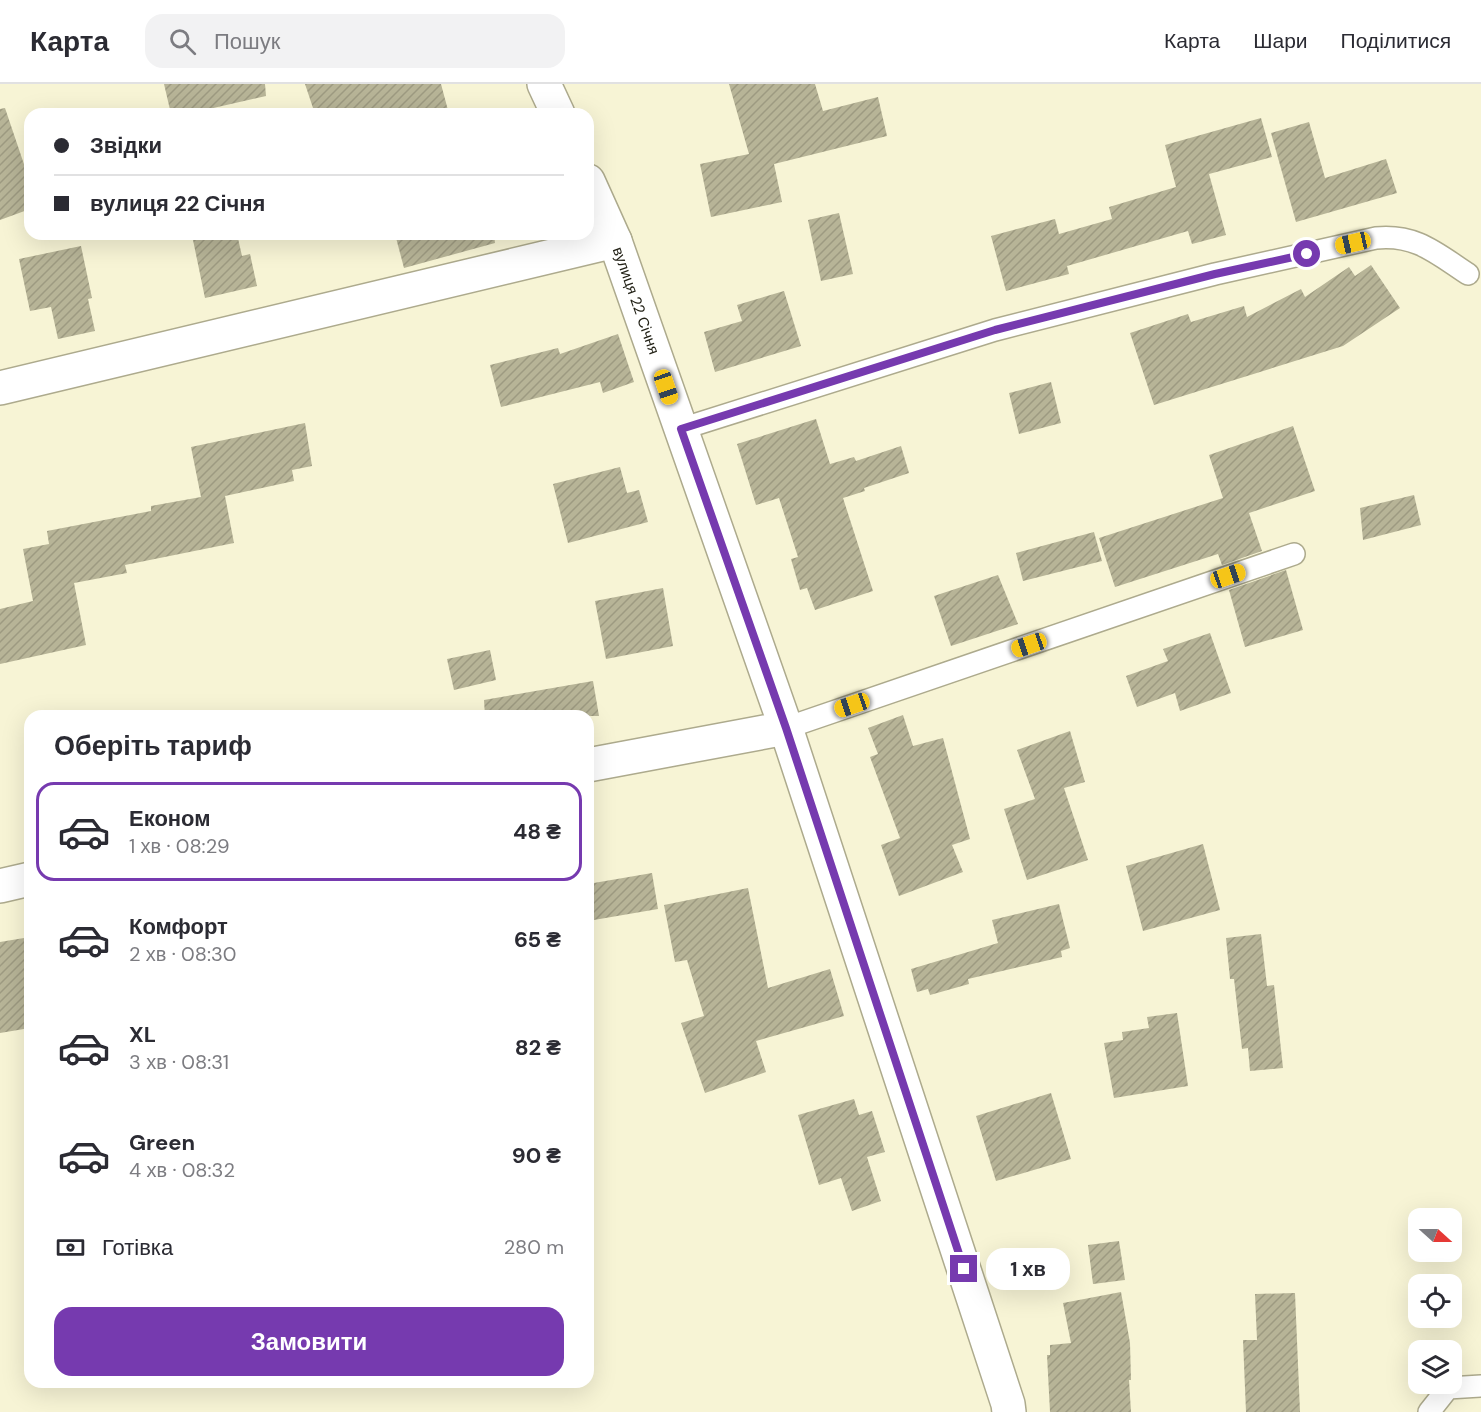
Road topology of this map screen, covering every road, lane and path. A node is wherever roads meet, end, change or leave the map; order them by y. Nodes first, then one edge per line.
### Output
1 (544, 84) edge
2 (555, 108) edge
3 (594, 194) edge
4 (615, 241) junction
5 (1468, 274) dead end
6 (0, 388) edge
7 (681, 429) junction
8 (1294, 554) dead end
9 (786, 728) junction
10 (594, 764) edge
11 (24, 880) edge
12 (0, 886) edge
13 (1481, 1386) edge
14 (1009, 1412) edge
15 (1429, 1412) edge

1 - 2 street
3 - 4 street, вулиця 22 Січня
4 - 6 street
4 - 7 street, вулиця 22 Січня
5 - 7 lane
7 - 9 street, вулиця 22 Січня
8 - 9 lane
9 - 10 street
9 - 14 street, вулиця 22 Січня
11 - 12 street
13 - 15 lane

